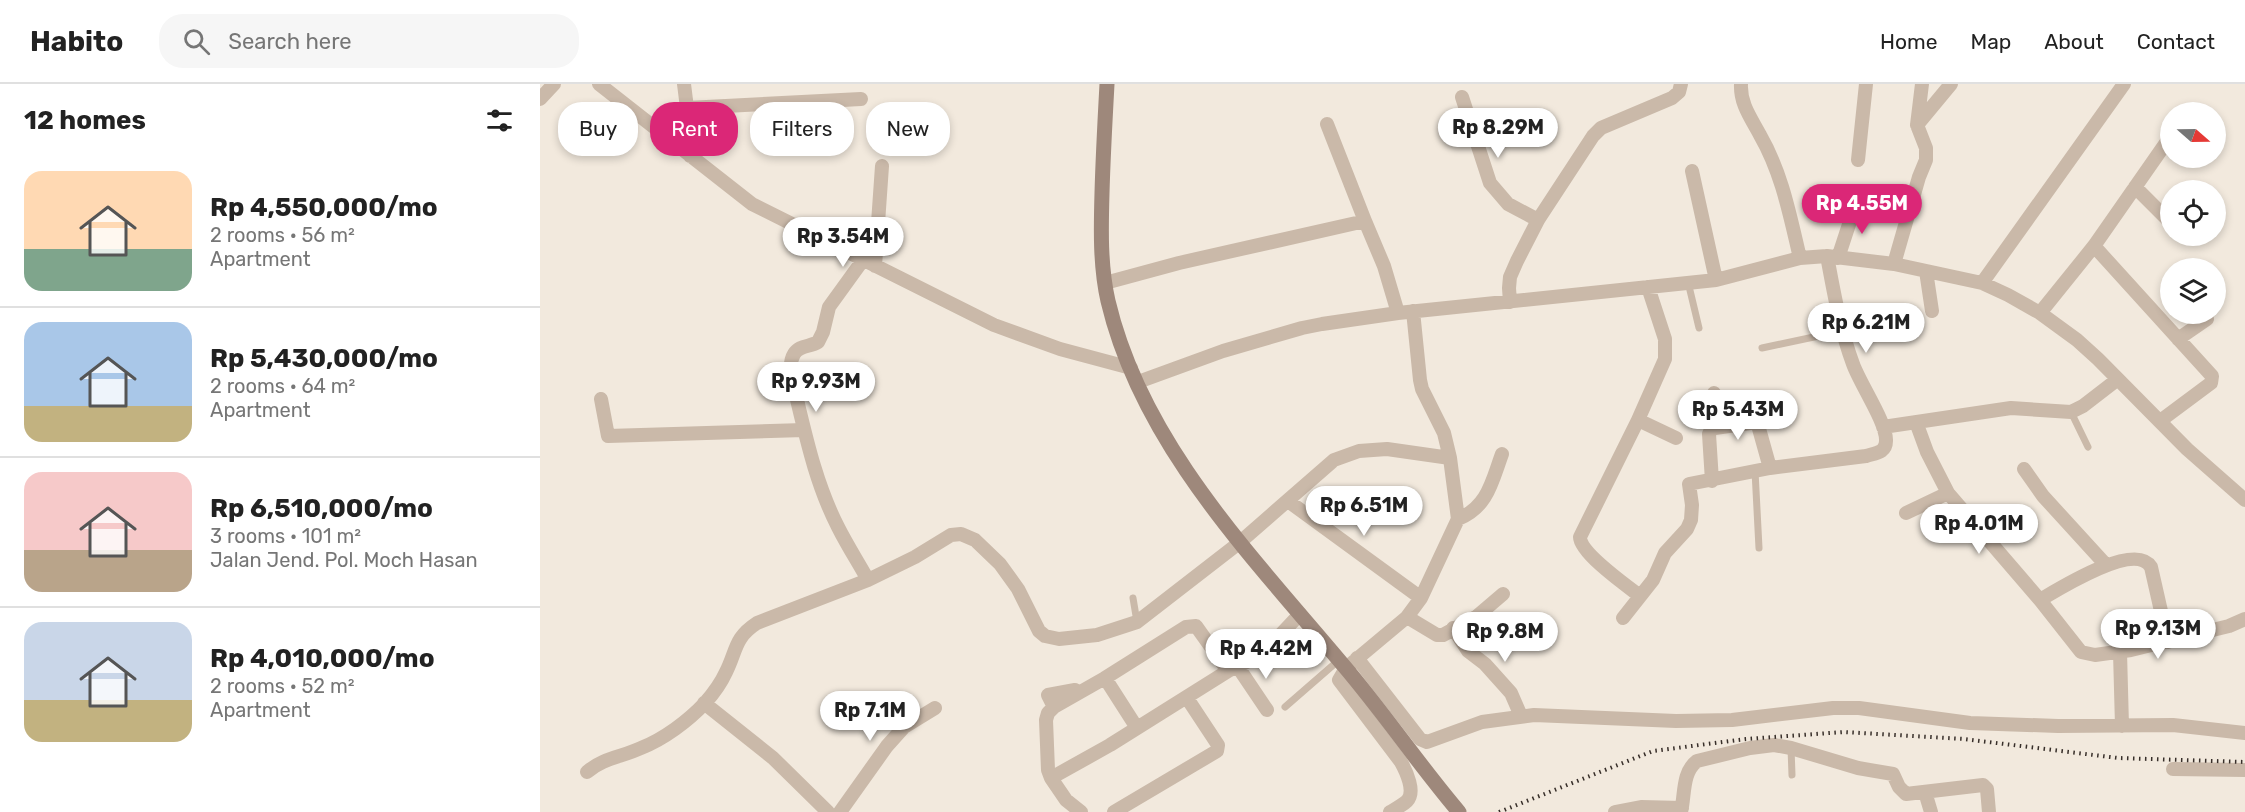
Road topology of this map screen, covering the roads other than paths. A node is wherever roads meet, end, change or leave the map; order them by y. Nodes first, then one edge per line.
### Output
1 (554, 84) edge
2 (598, 84) edge
3 (684, 84) edge
4 (1107, 84) edge
5 (1681, 84) edge
6 (1742, 84) edge
7 (1866, 84) edge
8 (1922, 84) edge
9 (1951, 84) edge
10 (2124, 84) edge
11 (1462, 97) dead end
12 (540, 99) edge
13 (861, 99) dead end
14 (686, 102) edge
15 (738, 105) edge
16 (1327, 124) dead end
17 (650, 125) edge
18 (1917, 125) junction
19 (2160, 151) edge
20 (690, 156) edge
21 (1858, 160) dead end
22 (882, 166) dead end
23 (1692, 171) dead end
24 (2135, 187) junction
25 (1856, 203) dead end
26 (2160, 212) edge
27 (1538, 220) junction
28 (1365, 221) junction
29 (2094, 246) junction
30 (1833, 257) junction
31 (1800, 258) junction
32 (869, 263) junction
33 (1894, 264) junction
34 (1926, 271) junction
35 (1716, 280) junction
36 (1688, 282) junction
37 (1105, 283) junction
38 (1982, 283) junction
39 (1648, 287) junction
40 (1510, 302) junction
41 (1413, 311) junction
42 (1932, 311) dead end
43 (1398, 312) junction
44 (2040, 313) junction
45 (2199, 324) edge
46 (1699, 328) dead end
47 (1842, 331) junction
48 (2178, 339) junction
49 (1762, 348) dead end
50 (1131, 368) junction
51 (2118, 379) junction
52 (1138, 382) junction
53 (1714, 393) dead end
54 (601, 399) dead end
55 (1751, 400) dead end
56 (2070, 412) junction
57 (1638, 420) junction
58 (2160, 421) junction
59 (1757, 422) junction
60 (1916, 422) junction
61 (1883, 427) junction
62 (1715, 428) junction
63 (804, 430) junction
64 (1676, 438) dead end
65 (2088, 447) dead end
66 (1502, 454) dead end
67 (1450, 458) junction
68 (1770, 468) junction
69 (2024, 469) dead end
70 (1755, 471) junction
71 (1712, 481) junction
72 (1948, 493) junction
73 (2245, 500) edge
74 (1288, 501) junction
75 (1906, 513) dead end
76 (1458, 519) junction
77 (1239, 543) junction
78 (1759, 548) dead end
79 (2106, 566) junction
80 (868, 580) junction
81 (1503, 594) dead end
82 (1640, 596) junction
83 (1133, 598) dead end
84 (1421, 598) junction
85 (2040, 600) junction
86 (1300, 614) junction
87 (1407, 617) junction
88 (1623, 618) dead end
89 (2245, 619) edge
90 (1137, 622) junction
91 (1453, 628) junction
92 (2168, 642) junction
93 (2120, 652) junction
94 (1347, 662) junction
95 (1233, 669) junction
96 (1105, 678) junction
97 (1187, 698) junction
98 (704, 703) junction
99 (1285, 707) dead end
100 (935, 708) dead end
101 (1268, 711) dead end
102 (1521, 716) junction
103 (2122, 726) junction
104 (1137, 728) junction
105 (2245, 733) edge
106 (1791, 748) junction
107 (2173, 769) dead end
108 (2245, 770) edge
109 (587, 772) dead end
110 (1792, 775) dead end
111 (1051, 778) junction
112 (1925, 792) junction
113 (1682, 810) edge
114 (828, 812) edge
115 (840, 812) edge
116 (1081, 812) edge
117 (1114, 812) edge
118 (1390, 812) edge
119 (1459, 812) edge
120 (1615, 812) edge
121 (1931, 812) edge
122 (1989, 812) edge

1 - 12 street
2 - 17 street
3 - 14 street
4 - 37 main road
5 - 27 street
6 - 31 street
7 - 21 street
8 - 18 street
9 - 18 street
10 - 38 street
11 - 27 street
13 - 15 street
16 - 28 street
18 - 33 street
19 - 24 street
20 - 32 street
22 - 32 street
23 - 35 street
24 - 26 street
24 - 29 street
25 - 30 street
27 - 40 street
28 - 37 street
28 - 43 street
29 - 44 street
29 - 48 street
30 - 31 street
30 - 33 street
30 - 47 street
31 - 35 street
32 - 50 street
32 - 63 street
33 - 34 street
34 - 38 street
34 - 42 street
35 - 36 street
36 - 39 street
36 - 46 lane
37 - 50 main road
38 - 44 street
39 - 40 street
39 - 57 street
40 - 41 street
41 - 43 street
41 - 67 street
43 - 52 street
44 - 51 street
45 - 48 street
47 - 49 lane
47 - 61 street
48 - 58 street
50 - 52 main road
51 - 56 street
51 - 58 street
52 - 77 main road
53 - 62 street
54 - 63 street
55 - 59 street
56 - 60 street
56 - 65 lane
57 - 64 street
57 - 82 street
58 - 73 street
59 - 62 street
59 - 68 street
60 - 61 street
60 - 72 street
61 - 68 street
62 - 71 street
63 - 80 street
66 - 76 street
67 - 74 street
67 - 76 street
68 - 70 street
69 - 79 street
70 - 71 street
70 - 78 lane
71 - 82 street
72 - 75 street
72 - 85 street
74 - 77 street
74 - 84 street
76 - 84 street
77 - 86 main road
77 - 90 street
79 - 85 street
79 - 92 street
80 - 90 street
80 - 98 street
81 - 91 street
82 - 88 street
83 - 90 lane
84 - 87 street
85 - 93 street
86 - 94 main road
86 - 95 street
87 - 91 street
87 - 94 street
89 - 92 street
91 - 102 street
92 - 93 street
93 - 103 street
94 - 99 lane
94 - 102 street
94 - 118 street
94 - 119 main road
95 - 96 street
95 - 97 street
95 - 101 street
96 - 104 street
96 - 111 street
97 - 104 street
97 - 117 street
98 - 109 street
98 - 114 street
100 - 115 street
102 - 103 street
103 - 105 street
104 - 111 street
106 - 110 lane
106 - 112 street
106 - 113 street
107 - 108 street
111 - 116 street
112 - 121 street
112 - 122 street
113 - 120 street

